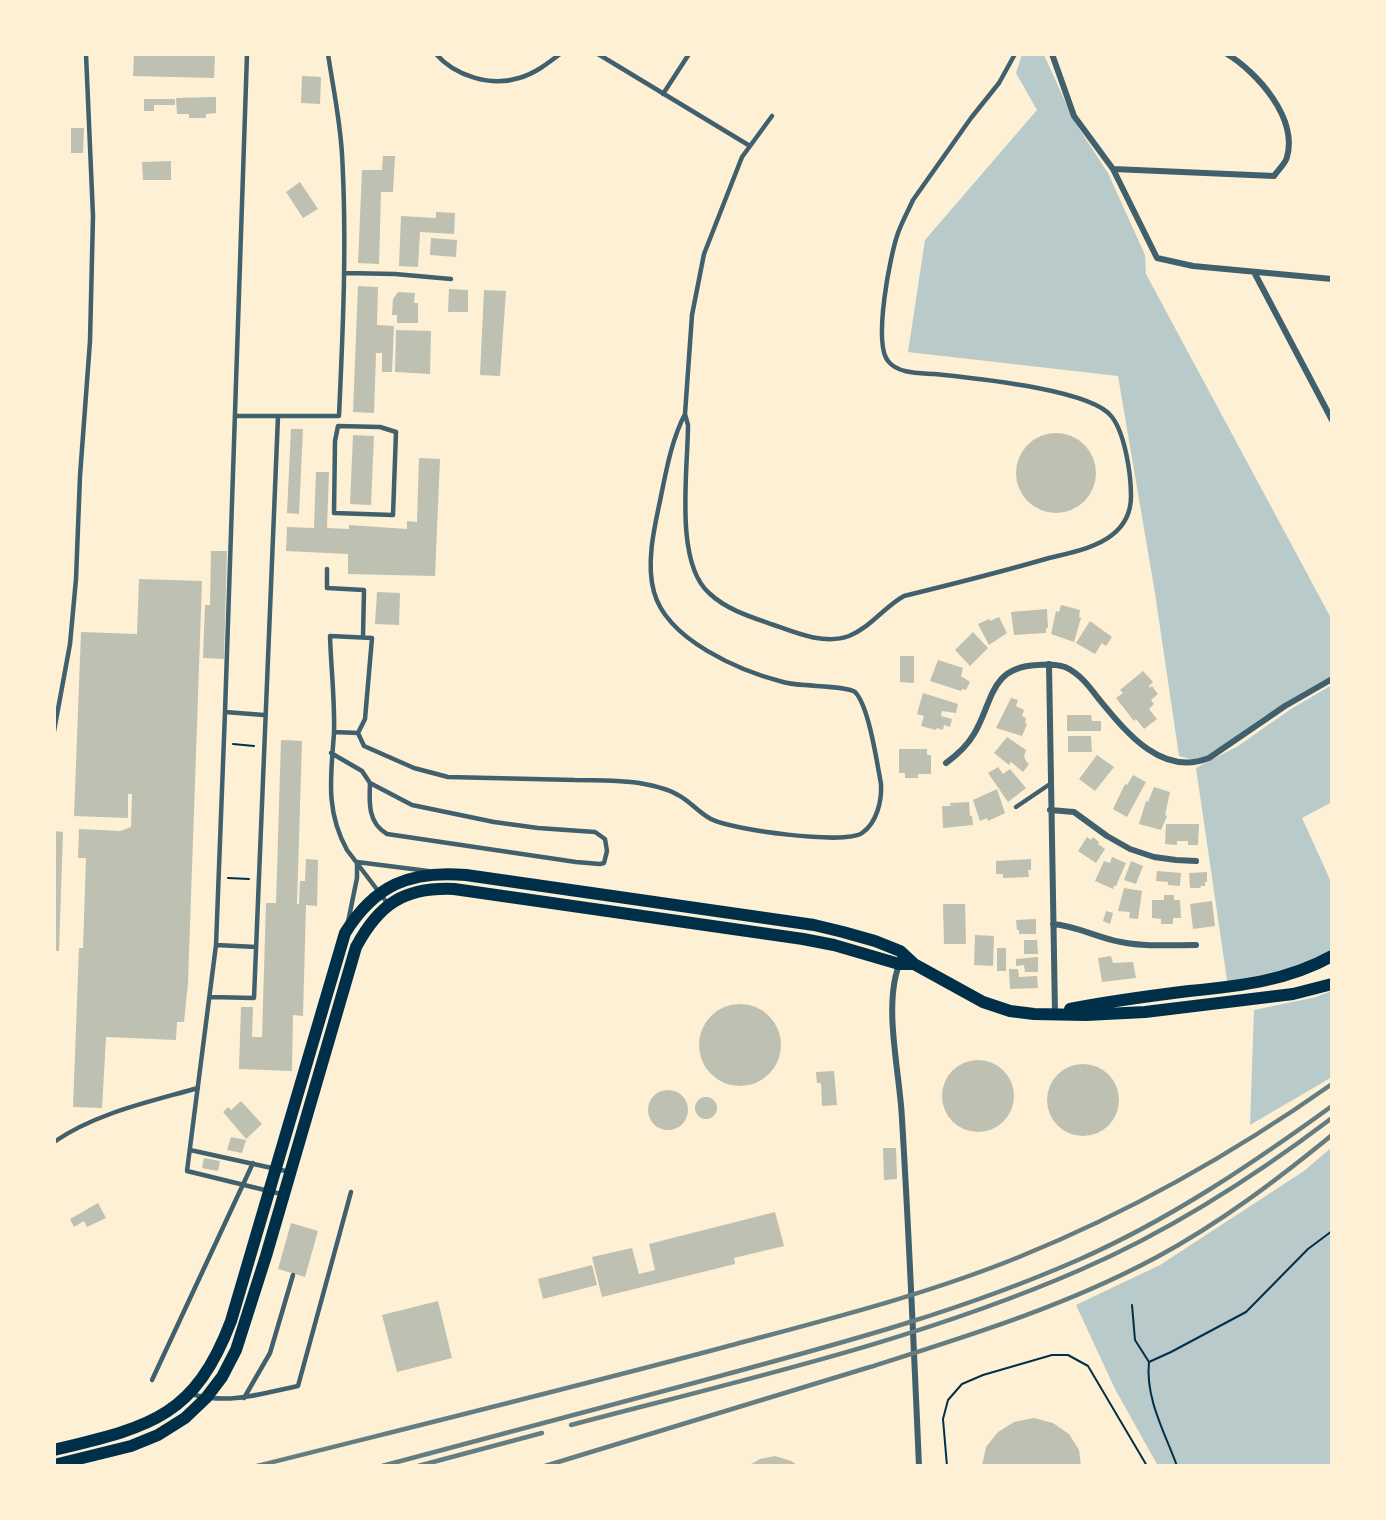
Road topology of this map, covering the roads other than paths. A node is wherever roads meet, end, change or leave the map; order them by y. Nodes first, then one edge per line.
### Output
1 (86, 54) edge
2 (247, 54) edge
3 (328, 54) edge
4 (436, 54) edge
5 (560, 54) edge
6 (598, 54) edge
7 (689, 54) edge
8 (1015, 54) edge
9 (1052, 54) edge
10 (1227, 54) edge
11 (663, 94) junction
12 (772, 116) dead end
13 (750, 146) junction
14 (1113, 169) junction
15 (1254, 272) junction
16 (345, 273) junction
17 (451, 279) dead end
18 (1332, 279) edge
19 (685, 414) junction
20 (235, 416) junction
21 (278, 416) junction
22 (1332, 420) edge
23 (338, 426) joint
24 (327, 569) dead end
25 (363, 637) junction
26 (1049, 664) junction
27 (1332, 679) edge
28 (225, 712) junction
29 (264, 715) junction
30 (54, 731) edge
31 (334, 732) junction
32 (358, 733) junction
33 (331, 753) junction
34 (946, 763) dead end
35 (370, 783) junction
36 (1050, 784) junction
37 (1016, 807) dead end
38 (1050, 810) junction
39 (1196, 861) dead end
40 (357, 862) junction
41 (446, 873) junction
42 (380, 892) junction
43 (388, 904) junction
44 (1053, 924) junction
45 (345, 933) junction
46 (216, 945) junction
47 (1197, 945) dead end
48 (256, 946) junction
49 (1332, 956) edge
50 (899, 964) junction
51 (914, 964) junction
52 (1332, 984) edge
53 (210, 997) junction
54 (1055, 1014) junction
55 (198, 1088) junction
56 (54, 1142) edge
57 (190, 1150) junction
58 (253, 1163) junction
59 (275, 1168) junction
60 (290, 1172) junction
61 (244, 1185) junction
62 (268, 1191) junction
63 (351, 1192) dead end
64 (284, 1195) junction
65 (293, 1275) dead end
66 (152, 1380) dead end
67 (191, 1394) junction
68 (206, 1398) junction
69 (244, 1398) junction
70 (54, 1450) edge
71 (54, 1466) edge
72 (919, 1466) edge

1 - 30 lane
2 - 20 lane
3 - 16 lane
4 - 5 lane
6 - 11 lane
7 - 11 lane
8 - 19 lane
9 - 14 street
10 - 14 street
11 - 13 lane
12 - 13 lane
13 - 19 lane
14 - 15 street
15 - 18 street
15 - 22 street
16 - 17 lane
16 - 21 lane
19 - 32 lane
20 - 21 lane
20 - 28 lane
21 - 29 lane
23 - 23 lane
24 - 25 lane
25 - 31 lane
25 - 32 lane
26 - 27 street
26 - 34 street
26 - 36 street
28 - 29 lane
28 - 46 lane
29 - 48 lane
31 - 32 lane
31 - 33 lane
33 - 35 lane
33 - 40 lane
35 - 35 lane
36 - 37 lane
36 - 38 street
38 - 39 street
38 - 44 street
40 - 41 lane
40 - 42 lane
40 - 45 lane
41 - 42 main road
41 - 51 main road
42 - 43 lane
42 - 45 main road
43 - 50 main road
43 - 60 main road
44 - 47 street
44 - 54 street
45 - 59 main road
46 - 48 lane
46 - 53 lane
48 - 53 lane
49 - 54 main road
50 - 51 main road
50 - 72 street
51 - 54 main road
52 - 54 main road
53 - 55 lane
55 - 56 lane
55 - 57 lane
57 - 58 lane
57 - 61 lane
58 - 59 lane
58 - 61 lane
59 - 60 lane
59 - 62 main road
60 - 64 main road
61 - 62 lane
61 - 66 lane
62 - 64 lane
62 - 67 main road
63 - 69 lane
64 - 68 main road
65 - 69 lane
67 - 68 lane
67 - 70 main road
68 - 69 lane
68 - 71 main road

